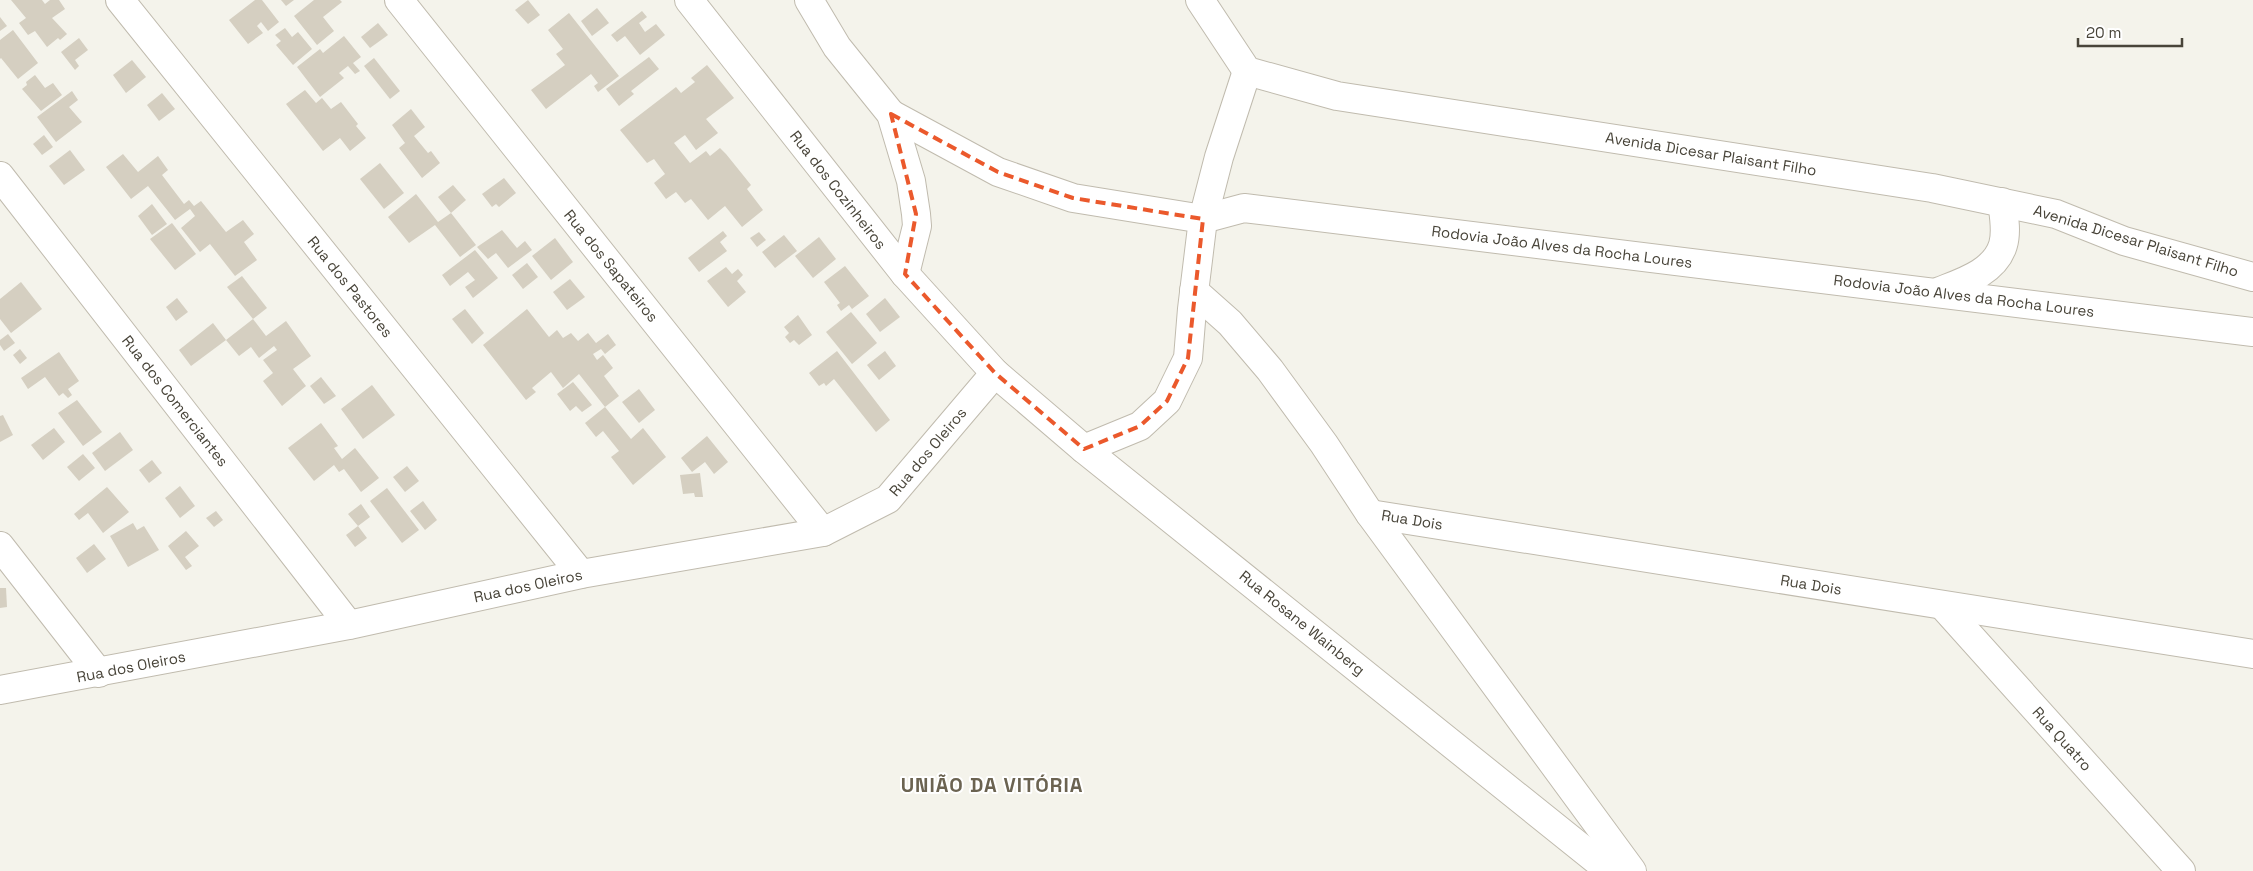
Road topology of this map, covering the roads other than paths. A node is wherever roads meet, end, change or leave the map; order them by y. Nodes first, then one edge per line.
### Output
1 (120, 0) edge
2 (399, 0) edge
3 (689, 0) edge
4 (809, 0) edge
5 (1200, 0) edge
6 (1247, 71) junction
7 (891, 114) junction
8 (0, 176) edge
9 (2002, 202) junction
10 (1203, 220) junction
11 (905, 274) junction
12 (2253, 277) edge
13 (1194, 291) junction
14 (1936, 292) junction
15 (2253, 332) edge
16 (995, 374) junction
17 (1084, 449) junction
18 (1370, 514) junction
19 (823, 532) junction
20 (0, 546) edge
21 (581, 574) junction
22 (1943, 606) junction
23 (349, 625) junction
24 (2253, 654) edge
25 (98, 673) junction
26 (0, 690) edge
27 (1610, 871) edge
28 (1632, 871) edge
29 (2181, 871) edge

1 - 21 street, Rua dos Pastores
2 - 19 street, Rua dos Sapateiros
3 - 11 street, Rua dos Cozinheiros
4 - 7 street
5 - 6 street
6 - 9 street, Avenida Dicesar Plaisant Filho
6 - 10 street
7 - 10 street, Rodovia João Alves da Rocha Loures
7 - 11 street
8 - 23 street, Rua dos Comerciantes
9 - 12 street, Avenida Dicesar Plaisant Filho
9 - 14 street
10 - 13 street
10 - 14 street, Rodovia João Alves da Rocha Loures
11 - 16 street, Rua dos Cozinheiros
13 - 17 street
13 - 18 street
14 - 15 street, Rodovia João Alves da Rocha Loures
16 - 17 street, Rua Rosane Wainberg
16 - 19 street, Rua dos Oleiros
17 - 27 street, Rua Rosane Wainberg
18 - 22 street, Rua Dois
18 - 28 street
19 - 21 street, Rua dos Oleiros
20 - 25 street
21 - 23 street, Rua dos Oleiros
22 - 24 street, Rua Dois
22 - 29 street, Rua Quatro
23 - 25 street, Rua dos Oleiros
25 - 26 street, Rua dos Oleiros

